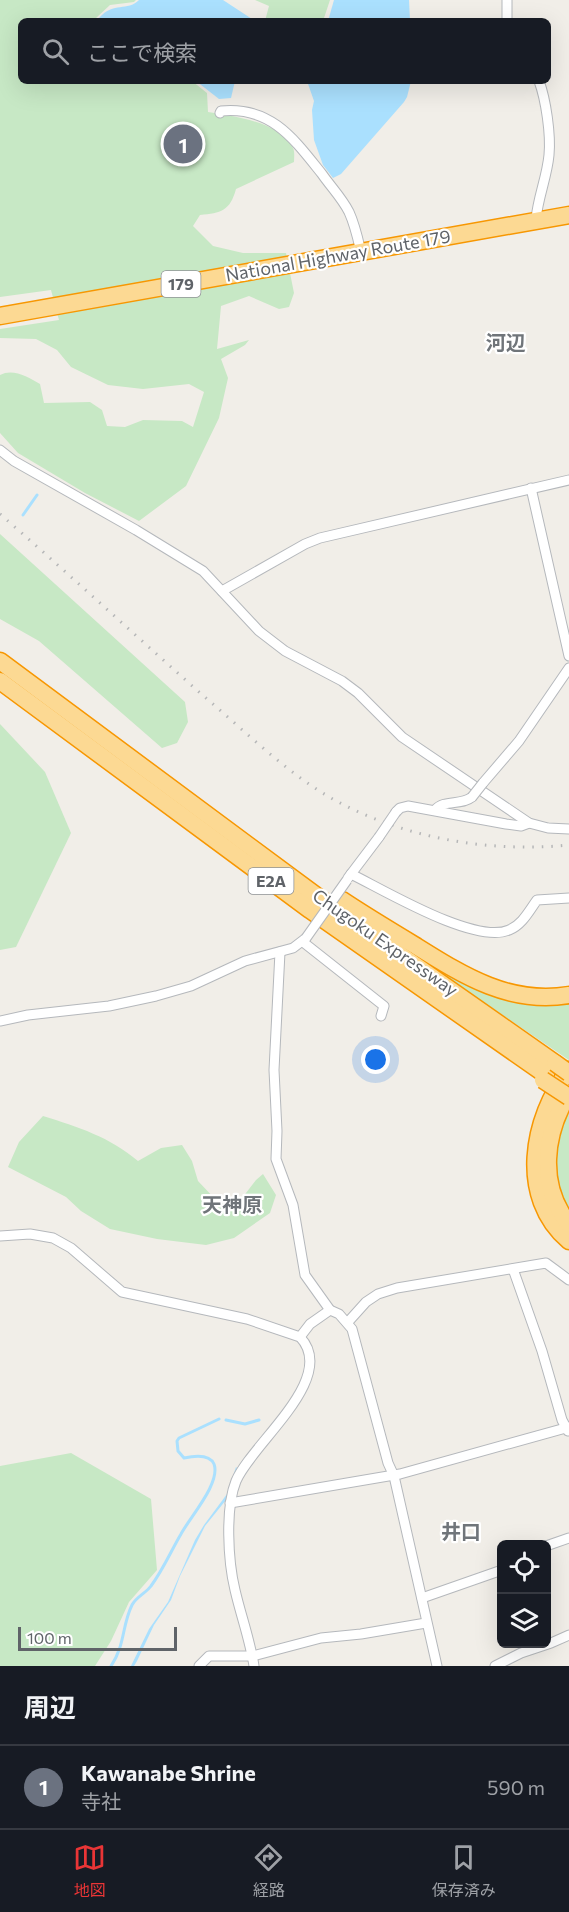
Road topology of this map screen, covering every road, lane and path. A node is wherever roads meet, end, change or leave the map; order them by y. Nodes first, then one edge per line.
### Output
1 (507, 0) edge
2 (507, 18) edge
3 (539, 84) edge
4 (220, 113) dead end
5 (569, 215) edge
6 (536, 219) junction
7 (361, 252) junction
8 (0, 316) edge
9 (0, 450) edge
10 (569, 480) edge
11 (531, 488) junction
12 (222, 591) junction
13 (569, 656) edge
14 (0, 661) edge
15 (569, 668) edge
16 (0, 681) edge
17 (435, 810) junction
18 (529, 823) junction
19 (569, 829) edge
20 (229, 830) junction
21 (349, 877) junction
22 (569, 898) edge
23 (304, 940) junction
24 (280, 952) junction
25 (569, 995) edge
26 (381, 1016) dead end
27 (0, 1020) edge
28 (556, 1072) edge
29 (569, 1094) edge
30 (569, 1224) edge
31 (0, 1236) edge
32 (569, 1241) edge
33 (513, 1269) junction
34 (569, 1280) edge
35 (330, 1310) junction
36 (348, 1322) junction
37 (300, 1337) junction
38 (568, 1429) edge
39 (394, 1476) junction
40 (230, 1503) junction
41 (569, 1538) edge
42 (551, 1544) edge
43 (497, 1571) edge
44 (422, 1598) junction
45 (426, 1623) junction
46 (569, 1635) edge
47 (253, 1656) junction
48 (199, 1666) edge
49 (254, 1666) edge
50 (437, 1666) edge
51 (495, 1666) edge

1 - 2 street
3 - 6 street
4 - 7 street
5 - 6 highway, National Highway Route 179 / 179
6 - 7 highway, National Highway Route 179 / 179
7 - 8 highway, National Highway Route 179 / 179
9 - 12 street
10 - 11 street
11 - 12 street
11 - 13 street
12 - 18 street
14 - 20 highway, Chugoku Expressway / E2A
15 - 17 street, bridge
16 - 28 highway, Chugoku Expressway / E2A
17 - 18 street
17 - 21 street, bridge
18 - 19 street
20 - 25 highway
20 - 28 highway, Chugoku Expressway / E2A
21 - 22 street
21 - 23 street, bridge
23 - 24 street
23 - 26 street
24 - 27 street
24 - 35 street
28 - 29 highway, Chugoku Expressway / E2A
28 - 32 highway
29 - 30 highway
31 - 37 street
33 - 34 street
33 - 36 street
33 - 38 street
35 - 36 street
35 - 37 street
36 - 39 street
37 - 40 street
38 - 39 street
39 - 40 street
39 - 44 street
40 - 47 street
41 - 42 street
43 - 44 street
44 - 45 street
45 - 47 street
45 - 50 street
46 - 51 street
47 - 48 street
47 - 49 street

